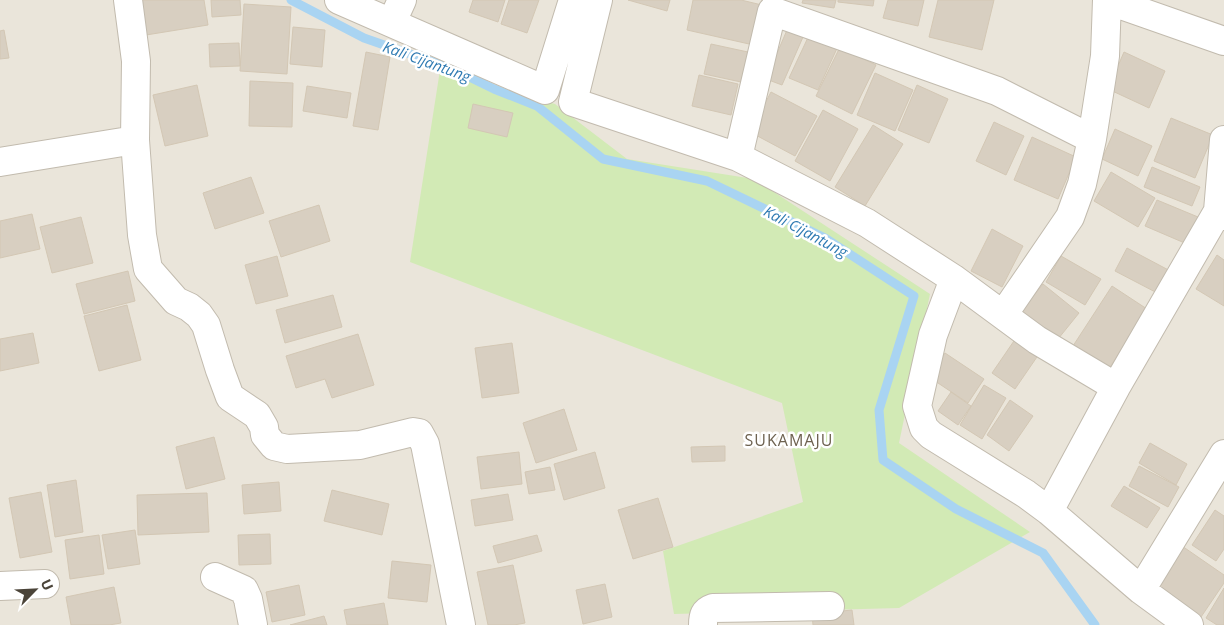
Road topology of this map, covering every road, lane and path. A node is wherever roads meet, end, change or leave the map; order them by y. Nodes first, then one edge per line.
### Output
1 (128, 0) edge
2 (339, 0) edge
3 (573, 0) edge
4 (598, 0) edge
5 (1107, 0) edge
6 (773, 6) edge
7 (397, 11) edge
8 (1224, 41) edge
9 (1092, 139) junction
10 (134, 140) junction
11 (1224, 140) edge
12 (738, 158) junction
13 (0, 162) edge
14 (1221, 214) edge
15 (954, 279) junction
16 (1003, 315) junction
17 (1116, 387) junction
18 (1224, 454) edge
19 (1049, 511) junction
20 (215, 576) dead end
21 (45, 584) dead end
22 (0, 586) edge
23 (1140, 590) junction
24 (830, 606) dead end
25 (253, 625) edge
26 (461, 625) edge
27 (703, 625) edge
28 (1189, 625) edge

1 - 10 street
2 - 7 street
3 - 7 street
4 - 12 street
5 - 8 street
5 - 9 street
6 - 9 street
6 - 12 street
9 - 16 street
10 - 13 street
10 - 26 street
11 - 14 street
12 - 15 street
14 - 17 street
15 - 16 street
15 - 19 street
16 - 17 street
17 - 19 street
18 - 23 street
19 - 23 street
20 - 25 street
21 - 22 street
23 - 28 street
24 - 27 street

